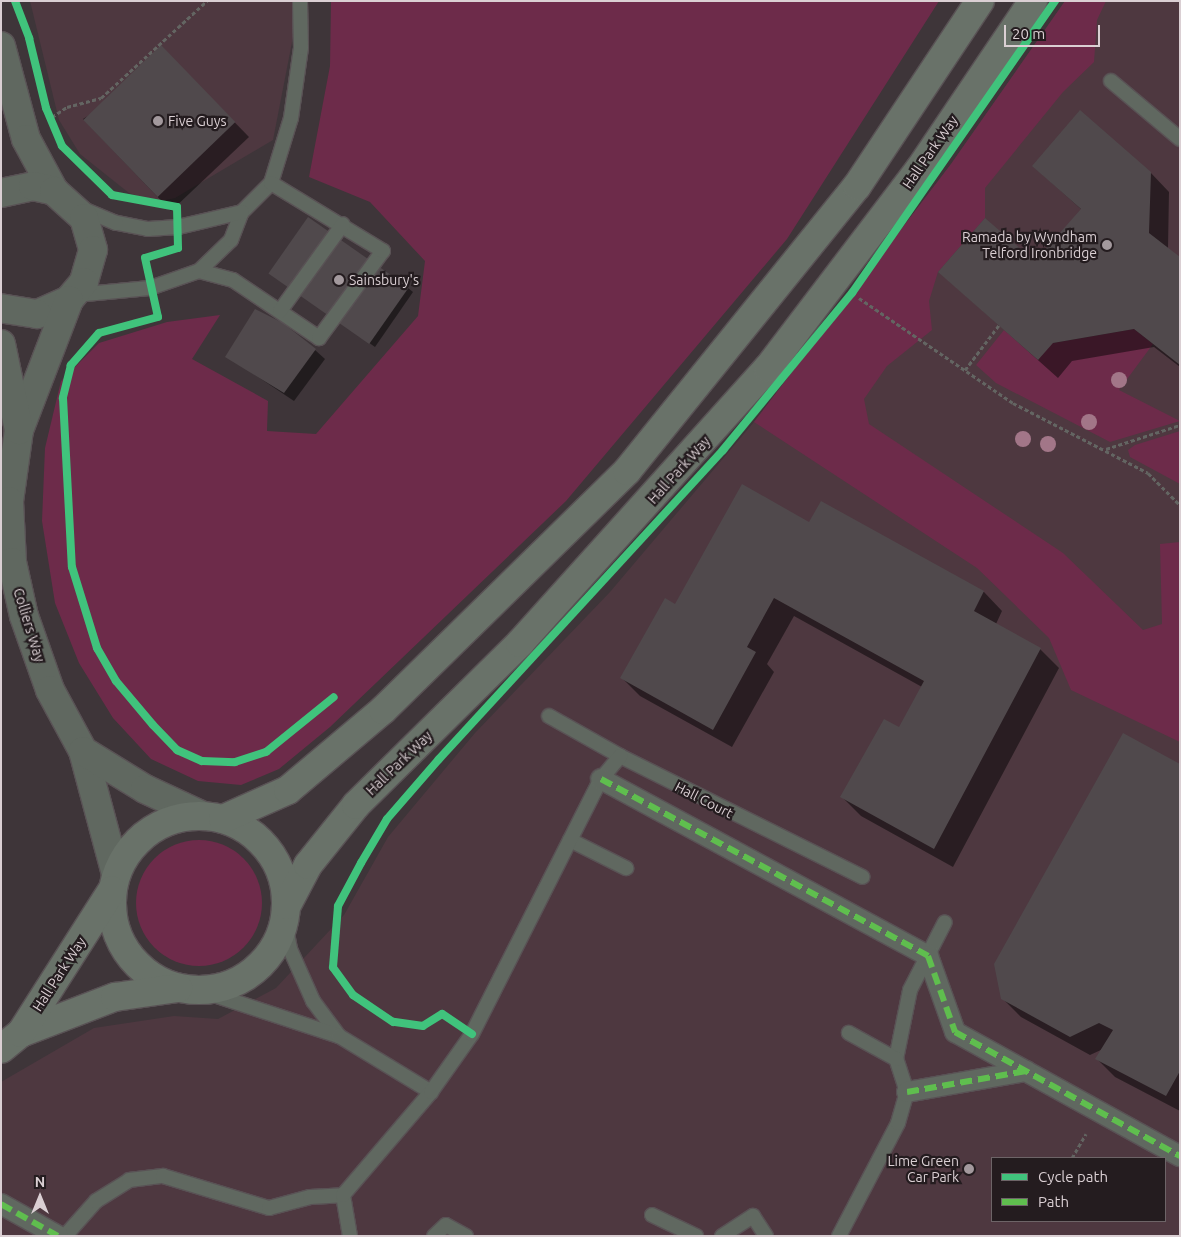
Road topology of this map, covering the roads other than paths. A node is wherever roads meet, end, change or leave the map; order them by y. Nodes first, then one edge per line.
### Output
1 (300, 1) edge
2 (980, 1) edge
3 (1033, 1) edge
4 (1, 46) edge
5 (1111, 80) dead end
6 (1180, 139) edge
7 (271, 183) junction
8 (1, 193) edge
9 (64, 198) junction
10 (242, 212) junction
11 (343, 224) junction
12 (199, 271) junction
13 (72, 298) junction
14 (1, 308) edge
15 (280, 311) junction
16 (1, 344) edge
17 (19, 430) junction
18 (5, 491) edge
19 (549, 716) dead end
20 (83, 751) junction
21 (620, 756) junction
22 (601, 778) junction
23 (213, 817) junction
24 (570, 840) junction
25 (626, 868) dead end
26 (863, 877) dead end
27 (114, 882) junction
28 (286, 914) junction
29 (944, 922) dead end
30 (928, 956) junction
31 (190, 990) junction
32 (849, 1033) dead end
33 (339, 1036) junction
34 (11, 1041) edge
35 (896, 1059) junction
36 (1026, 1071) junction
37 (431, 1092) junction
38 (907, 1092) junction
39 (1180, 1156) edge
40 (343, 1195) junction
41 (1, 1204) edge
42 (652, 1215) dead end
43 (58, 1236) edge
44 (65, 1236) edge
45 (350, 1236) edge
46 (434, 1236) edge
47 (466, 1236) edge
48 (696, 1236) edge
49 (722, 1236) edge
50 (766, 1236) edge
51 (839, 1236) edge

1 - 7 lane
2 - 23 main road
3 - 28 main road, Hall Park Way
4 - 9 street, Colliers Way
5 - 6 lane
7 - 10 lane
7 - 11 lane
8 - 9 street
9 - 10 lane
9 - 13 street, Colliers Way
10 - 12 lane
11 - 15 lane
11 - 15 lane
12 - 13 lane
12 - 15 lane
13 - 14 street
13 - 17 street, Colliers Way
16 - 17 street, Colliers Way
17 - 18 street, Colliers Way
18 - 20 street, Colliers Way
19 - 21 lane, Hall Court
20 - 23 street, Colliers Way
20 - 27 street, Colliers Way
21 - 22 lane
21 - 26 lane, Hall Court
22 - 24 lane
22 - 30 street
23 - 27 main road
23 - 28 main road
24 - 25 lane
24 - 37 lane
27 - 31 main road
27 - 34 main road, Hall Park Way
28 - 31 main road
28 - 33 lane
29 - 30 lane
30 - 35 lane
30 - 36 street
31 - 33 lane
31 - 34 main road, Hall Park Way
32 - 35 lane
33 - 37 lane
35 - 38 lane
36 - 38 street
36 - 39 street
37 - 40 lane
38 - 51 lane
40 - 44 lane
40 - 45 lane
41 - 43 street
42 - 48 lane
46 - 47 lane
49 - 50 lane

